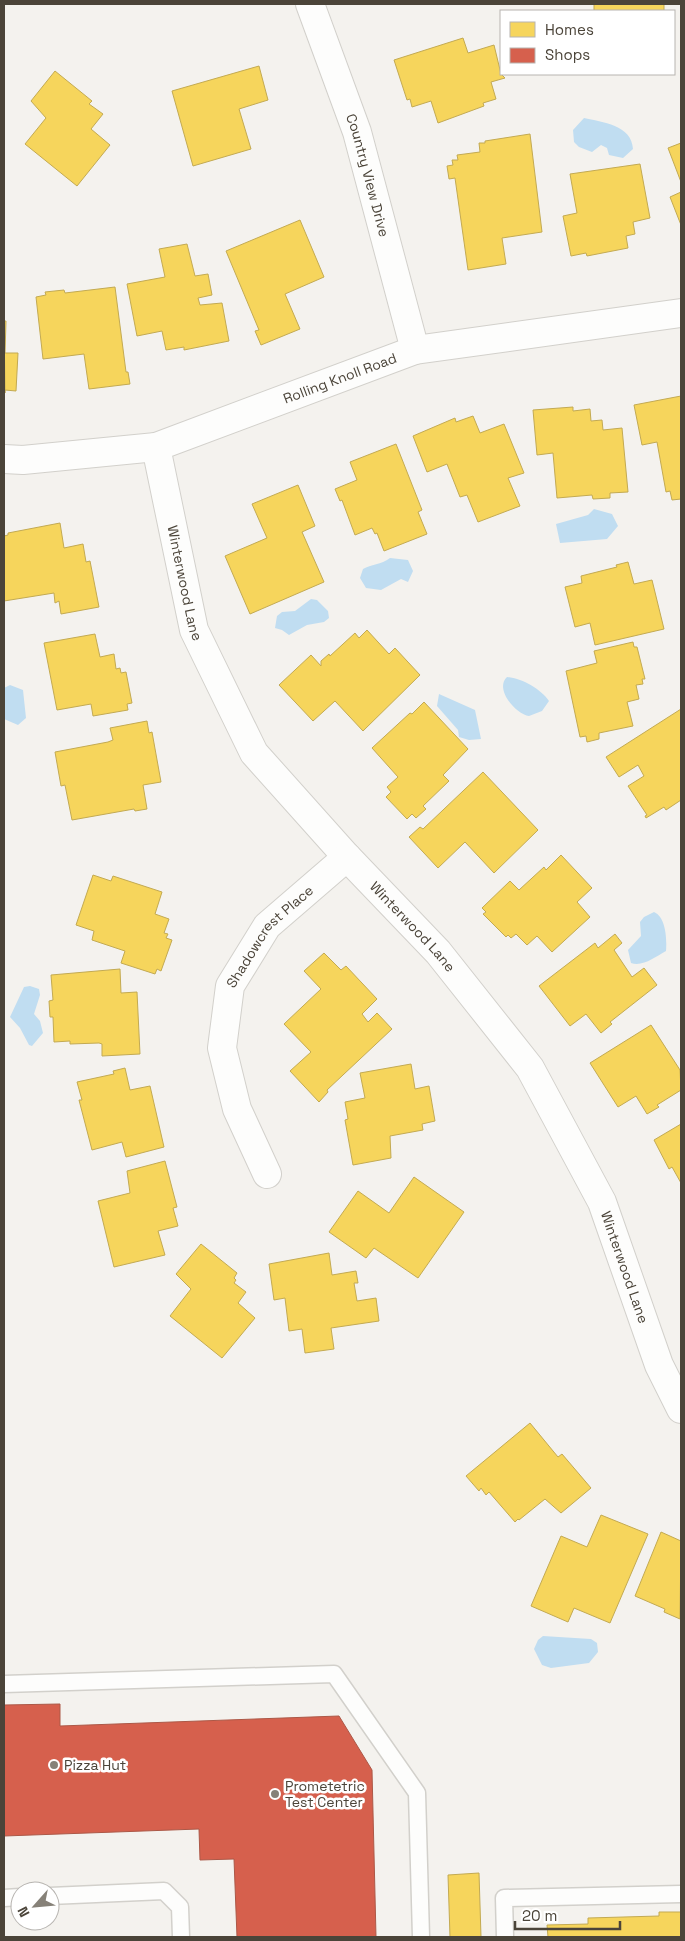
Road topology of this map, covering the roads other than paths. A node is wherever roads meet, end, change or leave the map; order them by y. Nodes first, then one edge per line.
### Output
1 (310, 4) edge
2 (681, 313) edge
3 (415, 350) junction
4 (156, 447) junction
5 (4, 459) edge
6 (347, 857) junction
7 (267, 1174) dead end
8 (681, 1409) edge
9 (4, 1684) edge
10 (681, 1894) edge
11 (60, 1896) edge
12 (181, 1937) edge
13 (422, 1937) edge
14 (505, 1937) edge

1 - 3 street, Country View Drive
2 - 3 street, Rolling Knoll Road
3 - 4 street, Rolling Knoll Road
4 - 5 street, Rolling Knoll Road
4 - 6 street, Winterwood Lane
6 - 7 street, Shadowcrest Place
6 - 8 street, Winterwood Lane
9 - 13 lane
10 - 14 lane
11 - 12 lane

